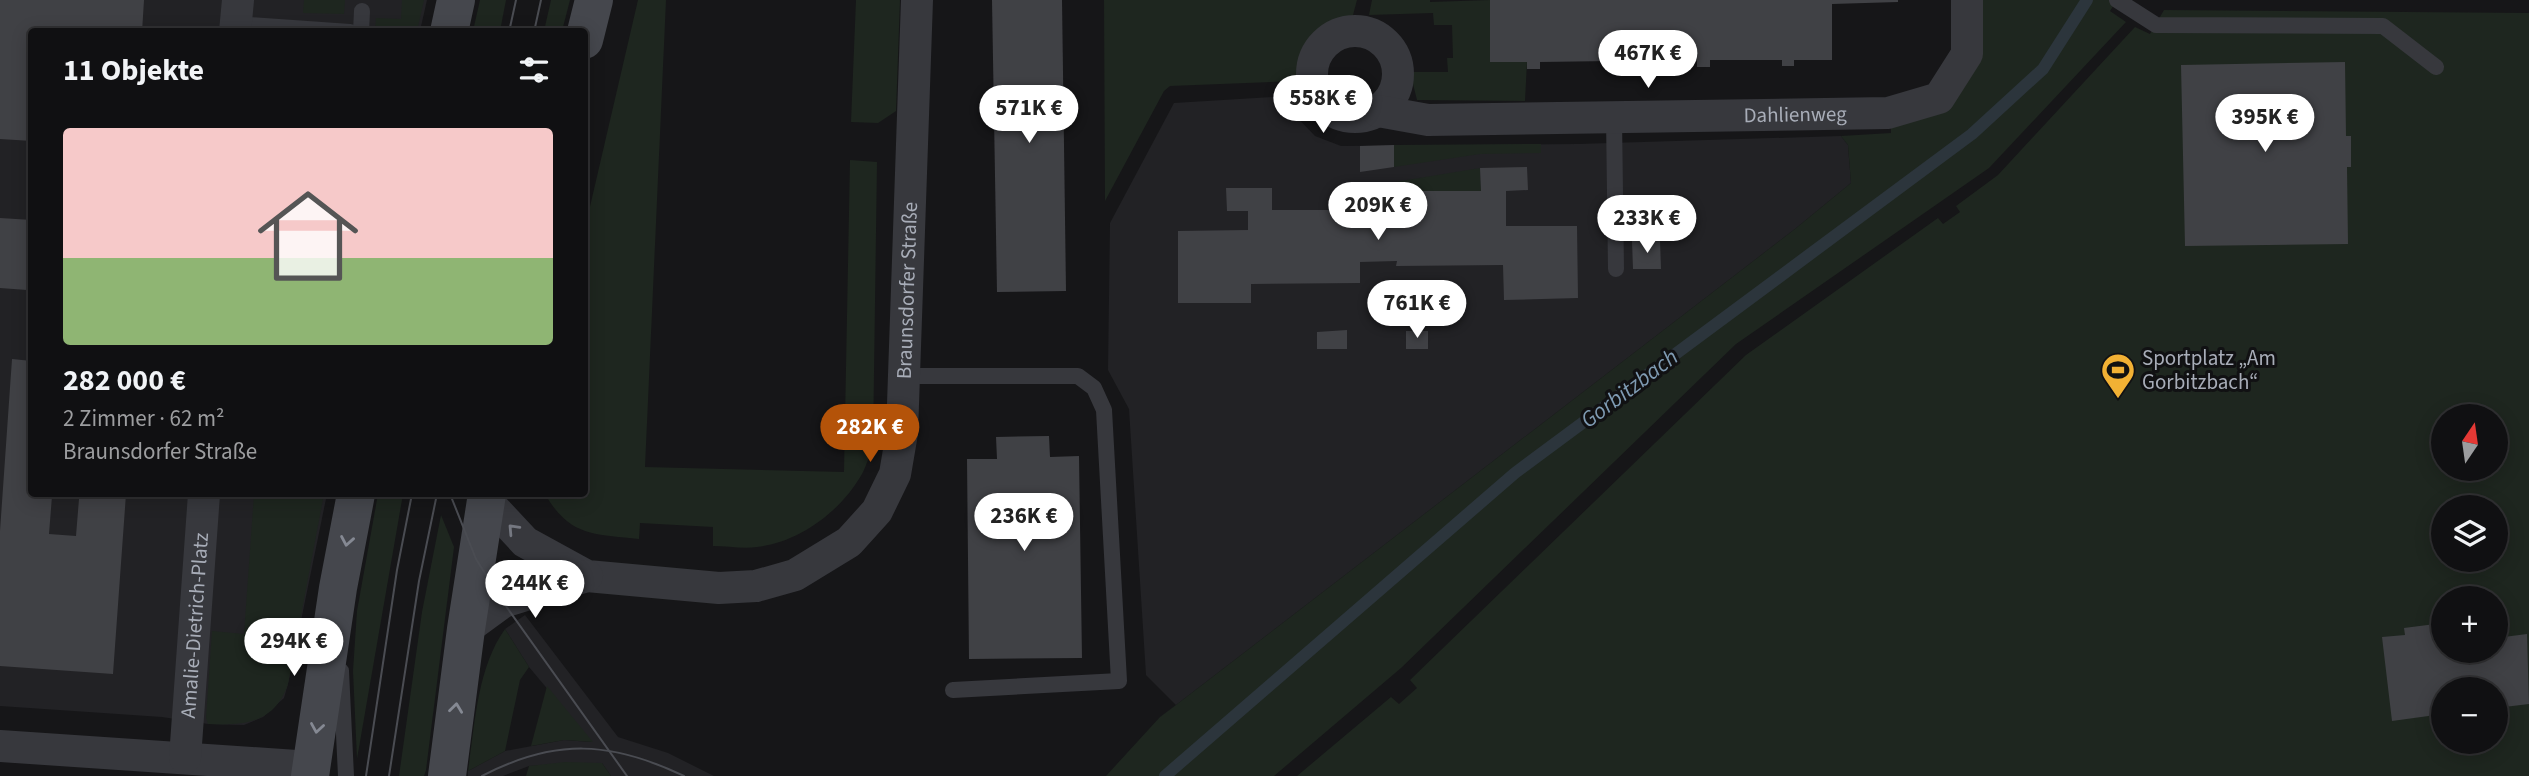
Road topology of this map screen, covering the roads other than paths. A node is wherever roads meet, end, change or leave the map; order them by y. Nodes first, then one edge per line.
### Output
1 (456, 0) edge
2 (594, 0) edge
3 (917, 0) edge
4 (1967, 0) edge
5 (2118, 0) edge
6 (362, 11) dead end
7 (236, 18) edge
8 (317, 28) edge
9 (361, 28) edge
10 (450, 28) edge
11 (587, 28) edge
12 (2436, 67) dead end
13 (1378, 111) dead end
14 (1614, 117) junction
15 (1616, 269) dead end
16 (905, 376) junction
17 (204, 497) edge
18 (355, 497) edge
19 (486, 497) edge
20 (487, 497) edge
21 (587, 576) junction
22 (466, 629) junction
23 (953, 690) dead end
24 (0, 746) edge
25 (185, 758) junction
26 (322, 773) edge
27 (447, 776) edge

1 - 10 main road
2 - 11 main road
3 - 16 street, Braunsdorfer Straße
4 - 14 street, Dahlienweg
5 - 12 lane
6 - 9 lane
7 - 8 lane
13 - 14 street, Dahlienweg
14 - 15 lane
16 - 21 street, Braunsdorfer Straße
16 - 23 lane
17 - 25 street, Amalie-Dietrich-Platz
18 -> 26 main road
19 - 22 main road
21 -> 20 street, Braunsdorfer Straße
21 - 22 street, Braunsdorfer Straße
27 -> 22 main road
24 - 25 street
25 - 26 street

